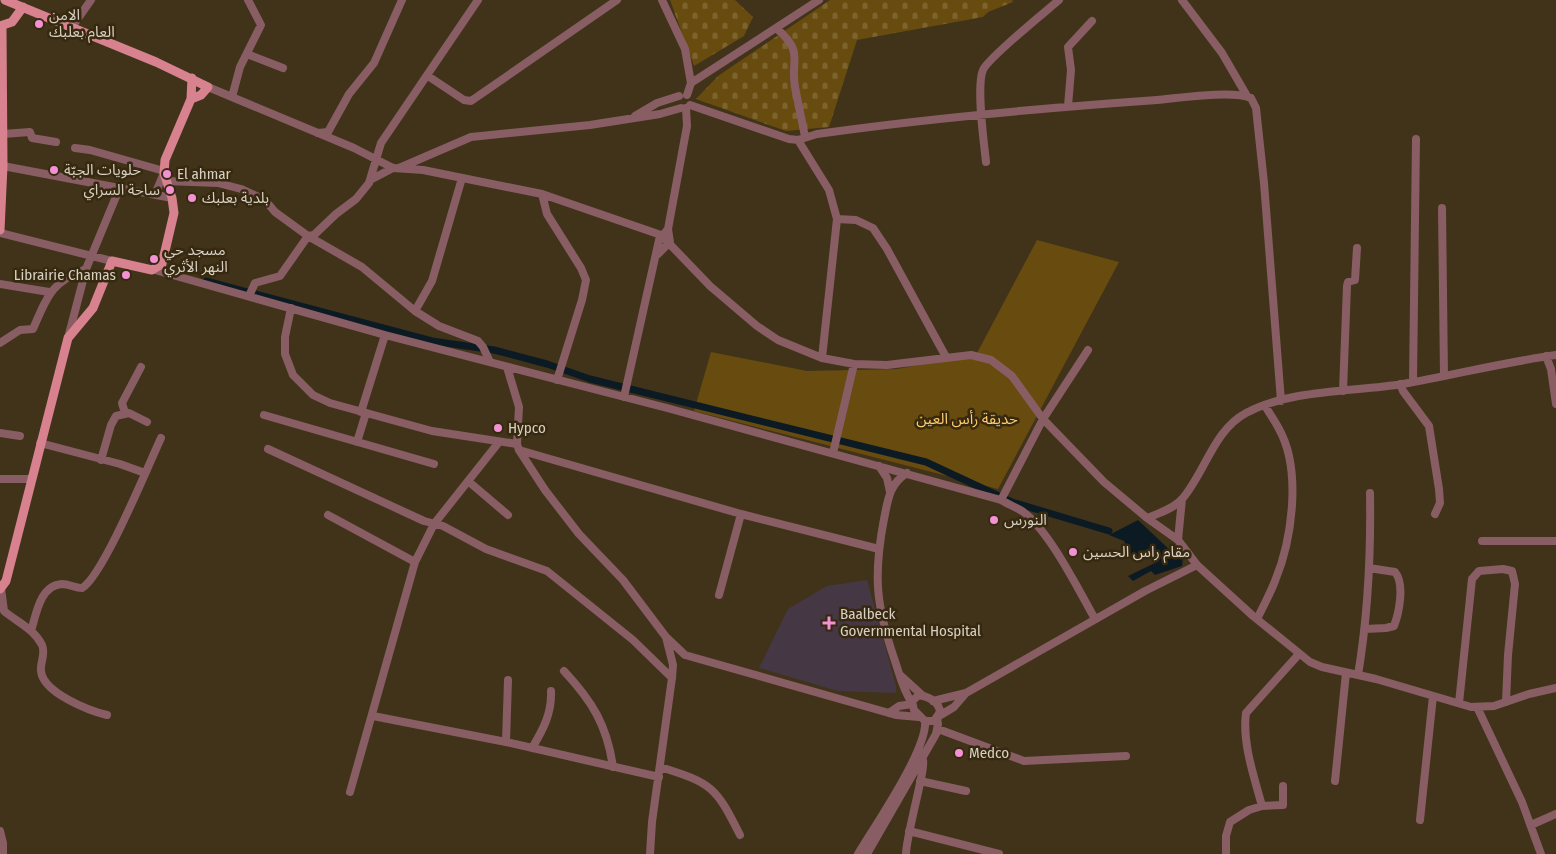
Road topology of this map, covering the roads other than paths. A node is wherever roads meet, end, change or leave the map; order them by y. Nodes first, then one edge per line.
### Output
1 (5, 0) edge
2 (91, 0) edge
3 (248, 0) edge
4 (402, 0) edge
5 (478, 0) edge
6 (617, 0) edge
7 (662, 0) edge
8 (819, 0) edge
9 (1059, 0) edge
10 (1186, 2) edge
11 (23, 7) junction
12 (1092, 21) dead end
13 (1, 26) edge
14 (72, 28) junction
15 (776, 28) junction
16 (247, 54) junction
17 (283, 68) dead end
18 (428, 76) junction
19 (192, 78) junction
20 (691, 83) junction
21 (208, 87) junction
22 (683, 96) junction
23 (1247, 96) junction
24 (232, 97) junction
25 (191, 99) junction
26 (1068, 106) junction
27 (686, 107) junction
28 (982, 113) junction
29 (634, 117) junction
30 (316, 133) junction
31 (3, 134) junction
32 (802, 139) junction
33 (1416, 139) dead end
34 (56, 142) dead end
35 (75, 148) dead end
36 (376, 159) junction
37 (986, 162) dead end
38 (3, 166) junction
39 (395, 168) junction
40 (165, 175) junction
41 (462, 178) junction
42 (372, 179) junction
43 (120, 187) junction
44 (155, 194) junction
45 (542, 194) junction
46 (556, 197) junction
47 (172, 198) junction
48 (1442, 208) dead end
49 (547, 214) junction
50 (837, 219) junction
51 (668, 229) junction
52 (0, 232) edge
53 (308, 236) junction
54 (658, 236) junction
55 (670, 246) junction
56 (1357, 248) dead end
57 (91, 255) junction
58 (657, 255) junction
59 (112, 261) junction
60 (86, 269) junction
61 (156, 270) junction
62 (0, 284) edge
63 (49, 292) junction
64 (250, 294) junction
65 (291, 308) junction
66 (415, 311) junction
67 (386, 335) junction
68 (68, 338) junction
69 (0, 342) edge
70 (1088, 350) dead end
71 (1556, 355) edge
72 (1546, 356) junction
73 (946, 357) junction
74 (822, 358) junction
75 (490, 362) junction
76 (854, 364) junction
77 (141, 367) dead end
78 (507, 367) junction
79 (1444, 376) junction
80 (557, 380) junction
81 (1413, 382) junction
82 (1400, 384) junction
83 (1343, 391) junction
84 (624, 397) junction
85 (1282, 402) junction
86 (1556, 404) edge
87 (1265, 406) junction
88 (125, 412) junction
89 (363, 412) junction
90 (264, 415) dead end
91 (1043, 419) junction
92 (148, 422) dead end
93 (0, 433) edge
94 (20, 436) dead end
95 (162, 438) dead end
96 (357, 442) junction
97 (499, 442) junction
98 (40, 443) junction
99 (518, 447) junction
100 (268, 449) dead end
101 (834, 450) junction
102 (101, 460) junction
103 (434, 464) dead end
104 (878, 466) junction
105 (145, 473) junction
106 (907, 473) junction
107 (0, 479) edge
108 (31, 479) junction
109 (468, 481) junction
110 (890, 492) junction
111 (1370, 493) dead end
112 (1182, 499) junction
113 (1001, 500) junction
114 (741, 514) junction
115 (1435, 514) dead end
116 (328, 515) dead end
117 (508, 515) dead end
118 (1146, 518) junction
119 (434, 524) junction
120 (1178, 540) junction
121 (1482, 541) dead end
122 (1556, 541) edge
123 (879, 549) junction
124 (415, 562) junction
125 (1197, 565) junction
126 (1369, 568) junction
127 (1, 589) edge
128 (720, 595) dead end
129 (1096, 619) junction
130 (1257, 619) junction
131 (1365, 629) junction
132 (31, 631) junction
133 (666, 636) junction
134 (1299, 654) junction
135 (685, 655) junction
136 (672, 665) junction
137 (564, 671) dead end
138 (1346, 673) junction
139 (900, 675) junction
140 (1358, 675) junction
141 (672, 678) junction
142 (508, 680) dead end
143 (903, 687) junction
144 (1556, 688) edge
145 (551, 691) dead end
146 (966, 693) junction
147 (923, 696) junction
148 (1433, 696) junction
149 (934, 701) junction
150 (1506, 702) junction
151 (1458, 703) junction
152 (912, 704) junction
153 (1477, 707) junction
154 (892, 710) junction
155 (107, 714) dead end
156 (373, 716) junction
157 (938, 717) junction
158 (922, 719) junction
159 (938, 729) junction
160 (506, 742) junction
161 (532, 748) junction
162 (915, 755) junction
163 (1126, 756) dead end
164 (923, 759) junction
165 (613, 767) junction
166 (660, 767) junction
167 (660, 777) junction
168 (920, 781) junction
169 (1335, 781) dead end
170 (1283, 786) dead end
171 (966, 791) dead end
172 (350, 792) dead end
173 (1262, 806) junction
174 (1556, 814) edge
175 (1420, 820) dead end
176 (1531, 825) junction
177 (0, 831) edge
178 (909, 831) junction
179 (740, 835) dead end
180 (871, 839) junction
181 (2, 854) edge
182 (650, 854) edge
183 (858, 854) edge
184 (867, 854) edge
185 (906, 854) edge
186 (999, 854) edge
187 (1226, 854) edge
188 (1541, 854) edge

1 - 11 main road
2 - 14 street
3 - 16 street
4 - 30 street
5 - 18 street
6 - 18 street
7 - 20 street
8 - 15 street
9 - 28 street
10 - 23 street
11 - 13 main road
11 - 14 main road
12 - 26 street
13 - 31 main road
14 - 19 main road
15 - 20 street
15 - 32 street
16 - 17 street
16 - 24 street
18 - 36 street
19 - 21 main road
19 - 25 main road
20 - 22 street
21 - 24 street
21 - 25 main road
22 - 27 street
22 - 27 street
22 - 29 street
23 - 26 street
23 - 85 street
24 - 30 street
25 - 40 main road
26 - 28 street
27 - 29 street
27 - 32 street
27 - 51 street
28 - 32 street
28 - 37 street
29 - 39 street
30 - 36 street
31 - 34 street
31 - 38 main road
32 - 50 street
33 - 81 street
35 - 40 street
36 - 39 street
36 - 42 street
38 - 43 street
38 - 52 main road
39 - 41 street
39 - 42 street
40 - 44 street
40 - 47 main road
40 - 53 street
41 - 45 street
41 - 66 street
42 - 53 street
43 - 44 street
43 - 57 street
44 - 47 street
45 - 46 street
45 - 49 street
46 - 49 street
46 - 54 street
47 - 61 main road
48 - 79 street
49 - 80 street
50 - 73 street
50 - 74 street
51 - 54 street
51 - 55 street
52 - 57 street
53 - 64 street
53 - 66 street
54 - 55 street
54 - 58 street
55 - 58 street
55 - 74 street
56 - 83 street
57 - 59 street
57 - 60 street
58 - 84 street
59 - 61 main road
59 - 68 main road
60 - 63 street
60 - 68 street
61 - 64 street
62 - 63 street
63 - 69 street
64 - 65 street
65 - 67 street
65 - 89 street
66 - 75 street
67 - 75 street
67 - 89 street
68 - 98 main road
70 - 91 street
71 - 72 street
72 - 79 street
72 - 86 street
73 - 76 street
73 - 91 street
74 - 76 street
75 - 78 street
76 - 101 street
77 - 88 street
78 - 80 street
78 - 99 street
79 - 81 street
80 - 84 street
81 - 82 street
82 - 83 street
82 - 115 street
83 - 85 street
84 - 101 street
85 - 87 street
87 - 112 street
87 - 130 street
88 - 92 street
88 - 102 street
89 - 96 street
89 - 97 street
90 - 96 street
91 - 113 street
91 - 118 street
93 - 94 street
95 - 105 street
96 - 103 street
97 - 99 street
97 - 109 street
98 - 102 street
98 - 108 main road
99 - 114 street
99 - 133 street
100 - 119 street
101 - 104 street
102 - 105 street
104 - 106 street
104 - 110 street
105 - 132 street
106 - 110 street
106 - 113 street
107 - 108 street
108 - 127 main road
109 - 117 street
109 - 119 street
110 - 123 street
111 - 126 street
112 - 118 street
112 - 120 street
113 - 129 street
114 - 123 street
114 - 128 street
116 - 124 street
118 - 120 street
119 - 124 street
119 - 141 street
120 - 125 street
121 - 122 street
123 - 139 street
124 - 156 street
125 - 129 street
125 - 130 street
126 - 131 street
126 - 131 street
127 - 132 street
129 - 146 street
130 - 134 street
131 - 140 street
132 - 155 street
133 - 135 street
133 - 136 street
134 - 138 street
134 - 173 street
135 - 136 street
135 - 154 street
136 - 141 street
137 - 165 street
138 - 140 street
138 - 169 street
139 - 143 street
139 - 147 street
140 - 148 street
141 - 166 street
142 - 160 street
143 - 152 street
143 - 154 street
144 - 150 street
145 - 161 street
146 - 149 street
146 - 157 street
147 - 149 street
147 - 152 street
148 - 151 street
148 - 175 street
149 - 157 street
150 - 151 street
150 - 153 street
151 - 153 street
152 - 154 street
152 - 158 street
153 - 176 street
154 - 158 street
156 - 160 street
156 - 172 street
157 - 158 street
157 - 159 street
158 - 162 street
159 - 163 street
159 - 164 street
160 - 161 street
161 - 165 street
162 - 164 street
162 - 180 street
164 - 168 street
164 - 180 street
165 - 167 street
166 - 167 street
166 - 179 street
167 - 182 street
168 - 171 street
168 - 178 street
170 - 173 street
173 - 187 street
174 - 176 street
176 - 188 street
177 - 181 street
178 - 185 street
178 - 186 street
180 - 183 street
180 - 184 street

